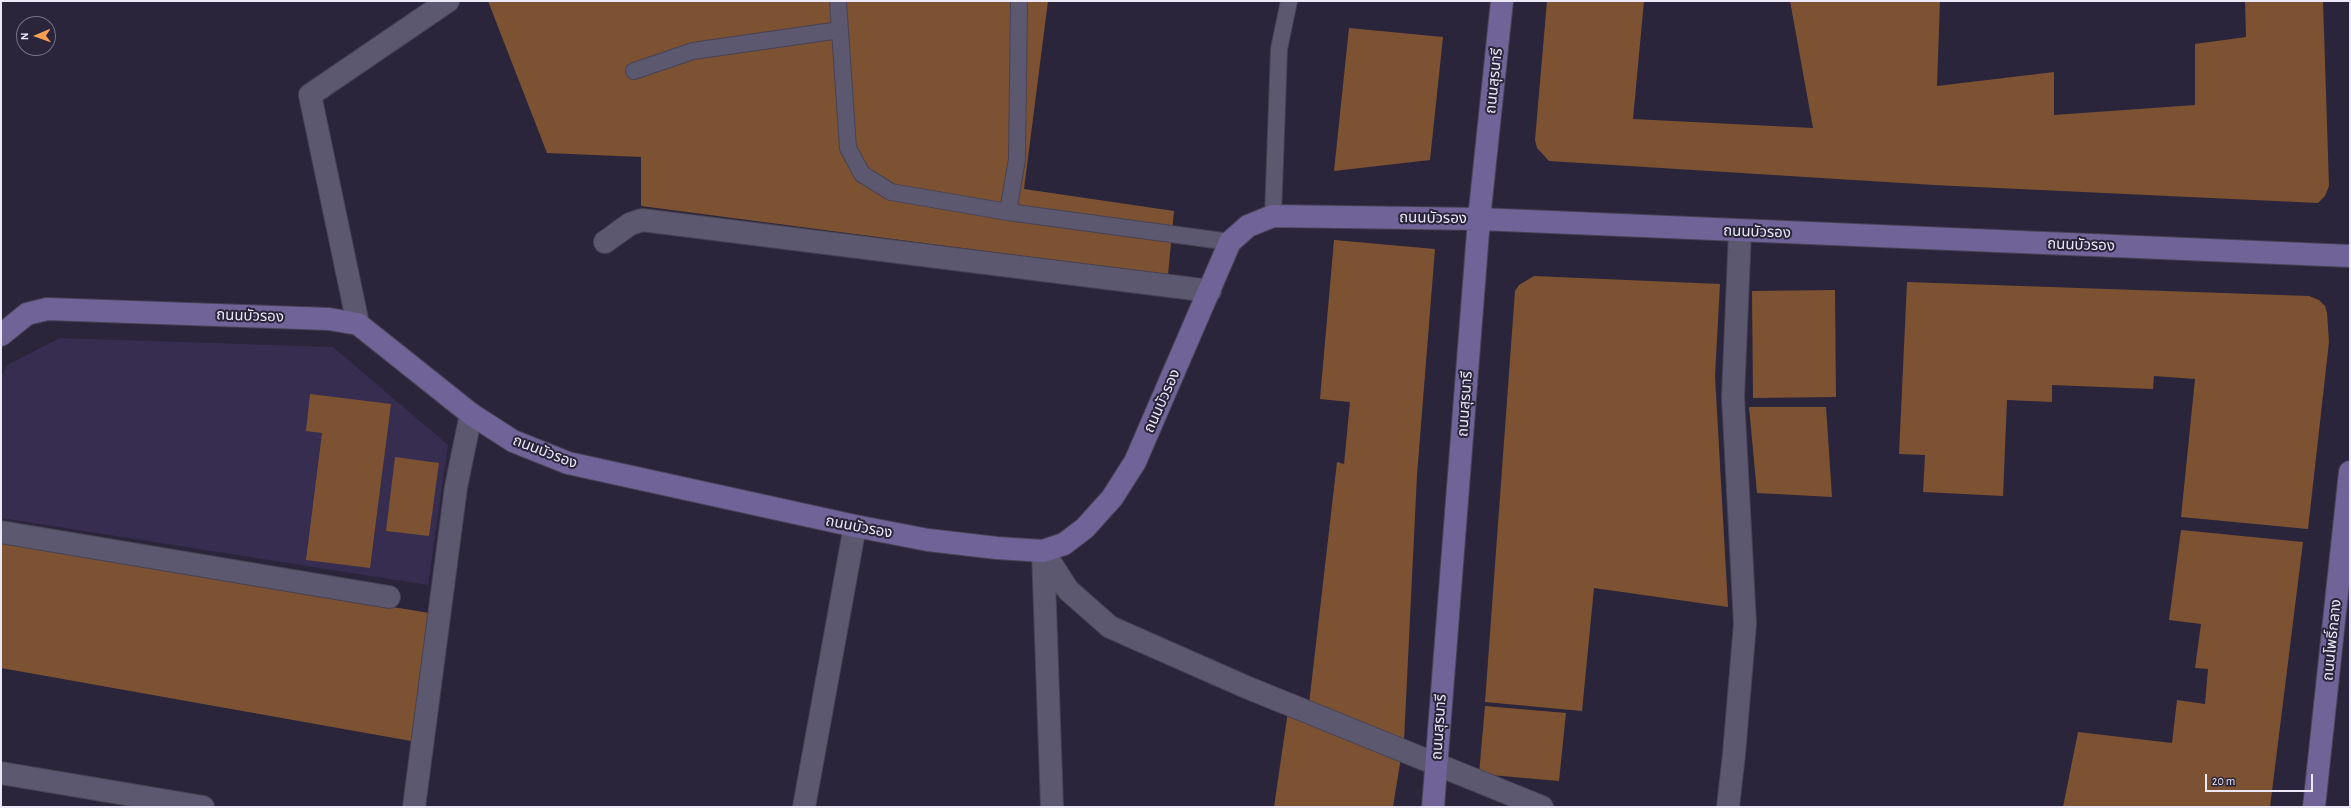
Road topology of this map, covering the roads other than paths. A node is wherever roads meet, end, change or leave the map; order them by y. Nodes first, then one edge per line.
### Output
1 (448, 1) edge
2 (838, 1) edge
3 (1019, 1) edge
4 (1289, 1) edge
5 (1502, 1) edge
6 (840, 30) junction
7 (634, 71) dead end
8 (1008, 212) junction
9 (1272, 216) junction
10 (1479, 219) junction
11 (1740, 231) junction
12 (605, 242) dead end
13 (1230, 242) junction
14 (2350, 256) edge
15 (1210, 291) junction
16 (358, 324) junction
17 (1, 335) edge
18 (471, 414) junction
19 (2350, 472) edge
20 (855, 526) junction
21 (1, 532) edge
22 (1043, 551) junction
23 (2345, 570) edge
24 (389, 597) dead end
25 (1436, 765) junction
26 (1, 773) edge
27 (203, 807) edge
28 (414, 807) edge
29 (804, 807) edge
30 (1052, 807) edge
31 (1433, 807) edge
32 (1542, 807) edge
33 (1728, 807) edge
34 (2314, 807) edge

1 - 16 street
2 - 6 lane
3 - 8 lane
4 - 9 lane
5 - 10 street, ถนนสุรนารี
6 - 7 lane
6 - 8 lane
8 - 13 lane
9 - 10 street, ถนนบัวรอง
9 - 13 street, ถนนบัวรอง
10 - 11 street, ถนนบัวรอง
10 - 25 street, ถนนสุรนารี
11 - 14 street, ถนนบัวรอง
11 - 33 street
12 - 15 street
13 - 15 street, ถนนบัวรอง
15 - 22 street, ถนนบัวรอง
16 - 17 street, ถนนบัวรอง
16 - 18 street, ถนนบัวรอง
18 - 20 street, ถนนบัวรอง
18 - 28 street
19 - 23 street, ถนนโพธิ์กลาง
20 - 22 street, ถนนบัวรอง
20 - 29 street
21 - 24 street
22 - 25 street
22 - 30 street
23 - 34 street, ถนนโพธิ์กลาง
25 - 31 street, ถนนสุรนารี
25 - 32 street
26 - 27 street

